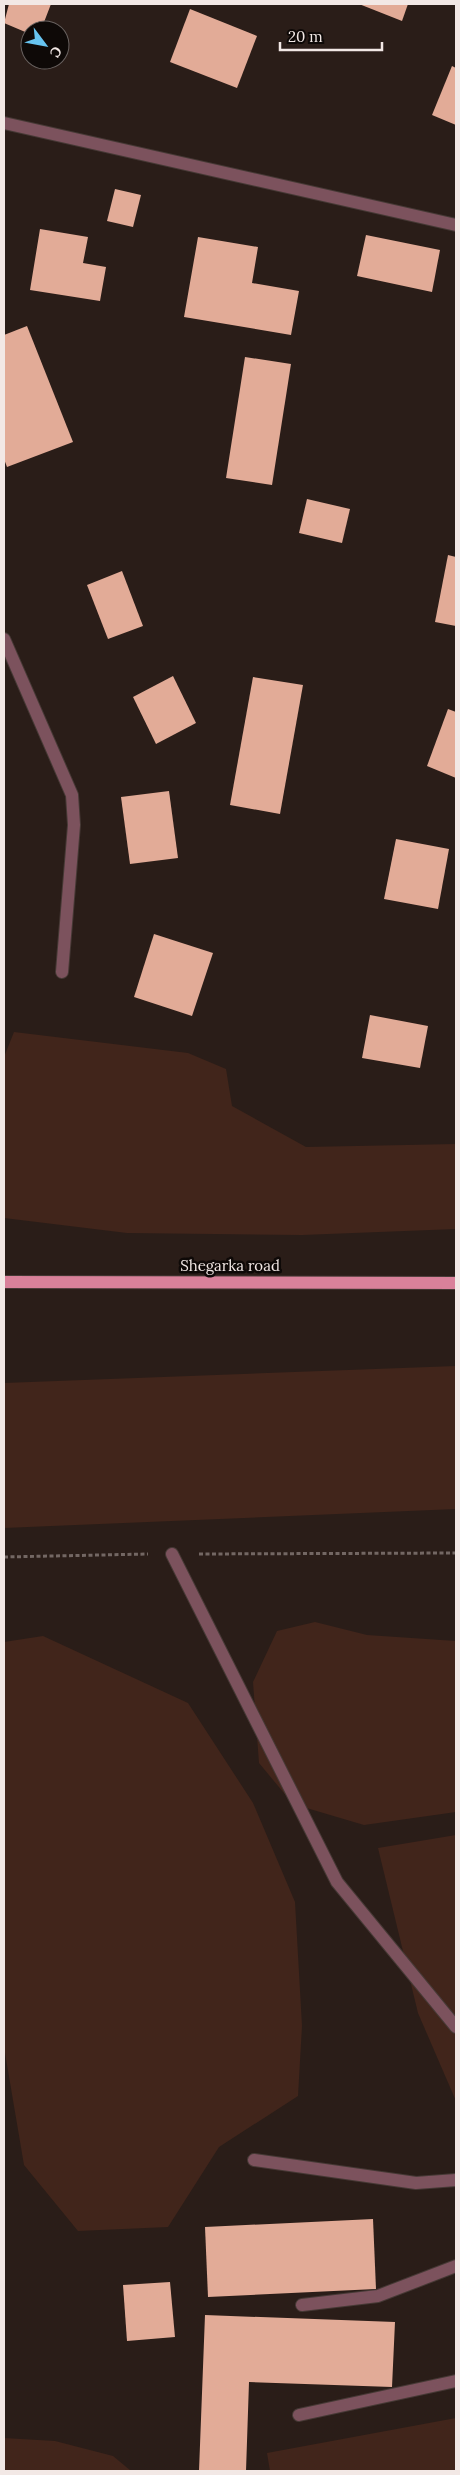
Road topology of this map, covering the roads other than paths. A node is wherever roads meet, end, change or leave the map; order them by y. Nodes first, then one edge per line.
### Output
1 (4, 123) edge
2 (456, 225) edge
3 (4, 639) edge
4 (62, 972) dead end
5 (4, 1282) edge
6 (456, 1283) edge
7 (172, 1554) road end
8 (456, 2027) edge
9 (254, 2160) dead end
10 (456, 2180) edge
11 (456, 2266) edge
12 (302, 2305) dead end
13 (456, 2381) edge
14 (299, 2415) dead end

1 - 2 street
3 - 4 street
5 - 6 main road, Shegarka road
7 - 8 street
9 - 10 street
11 - 12 street
13 - 14 street

